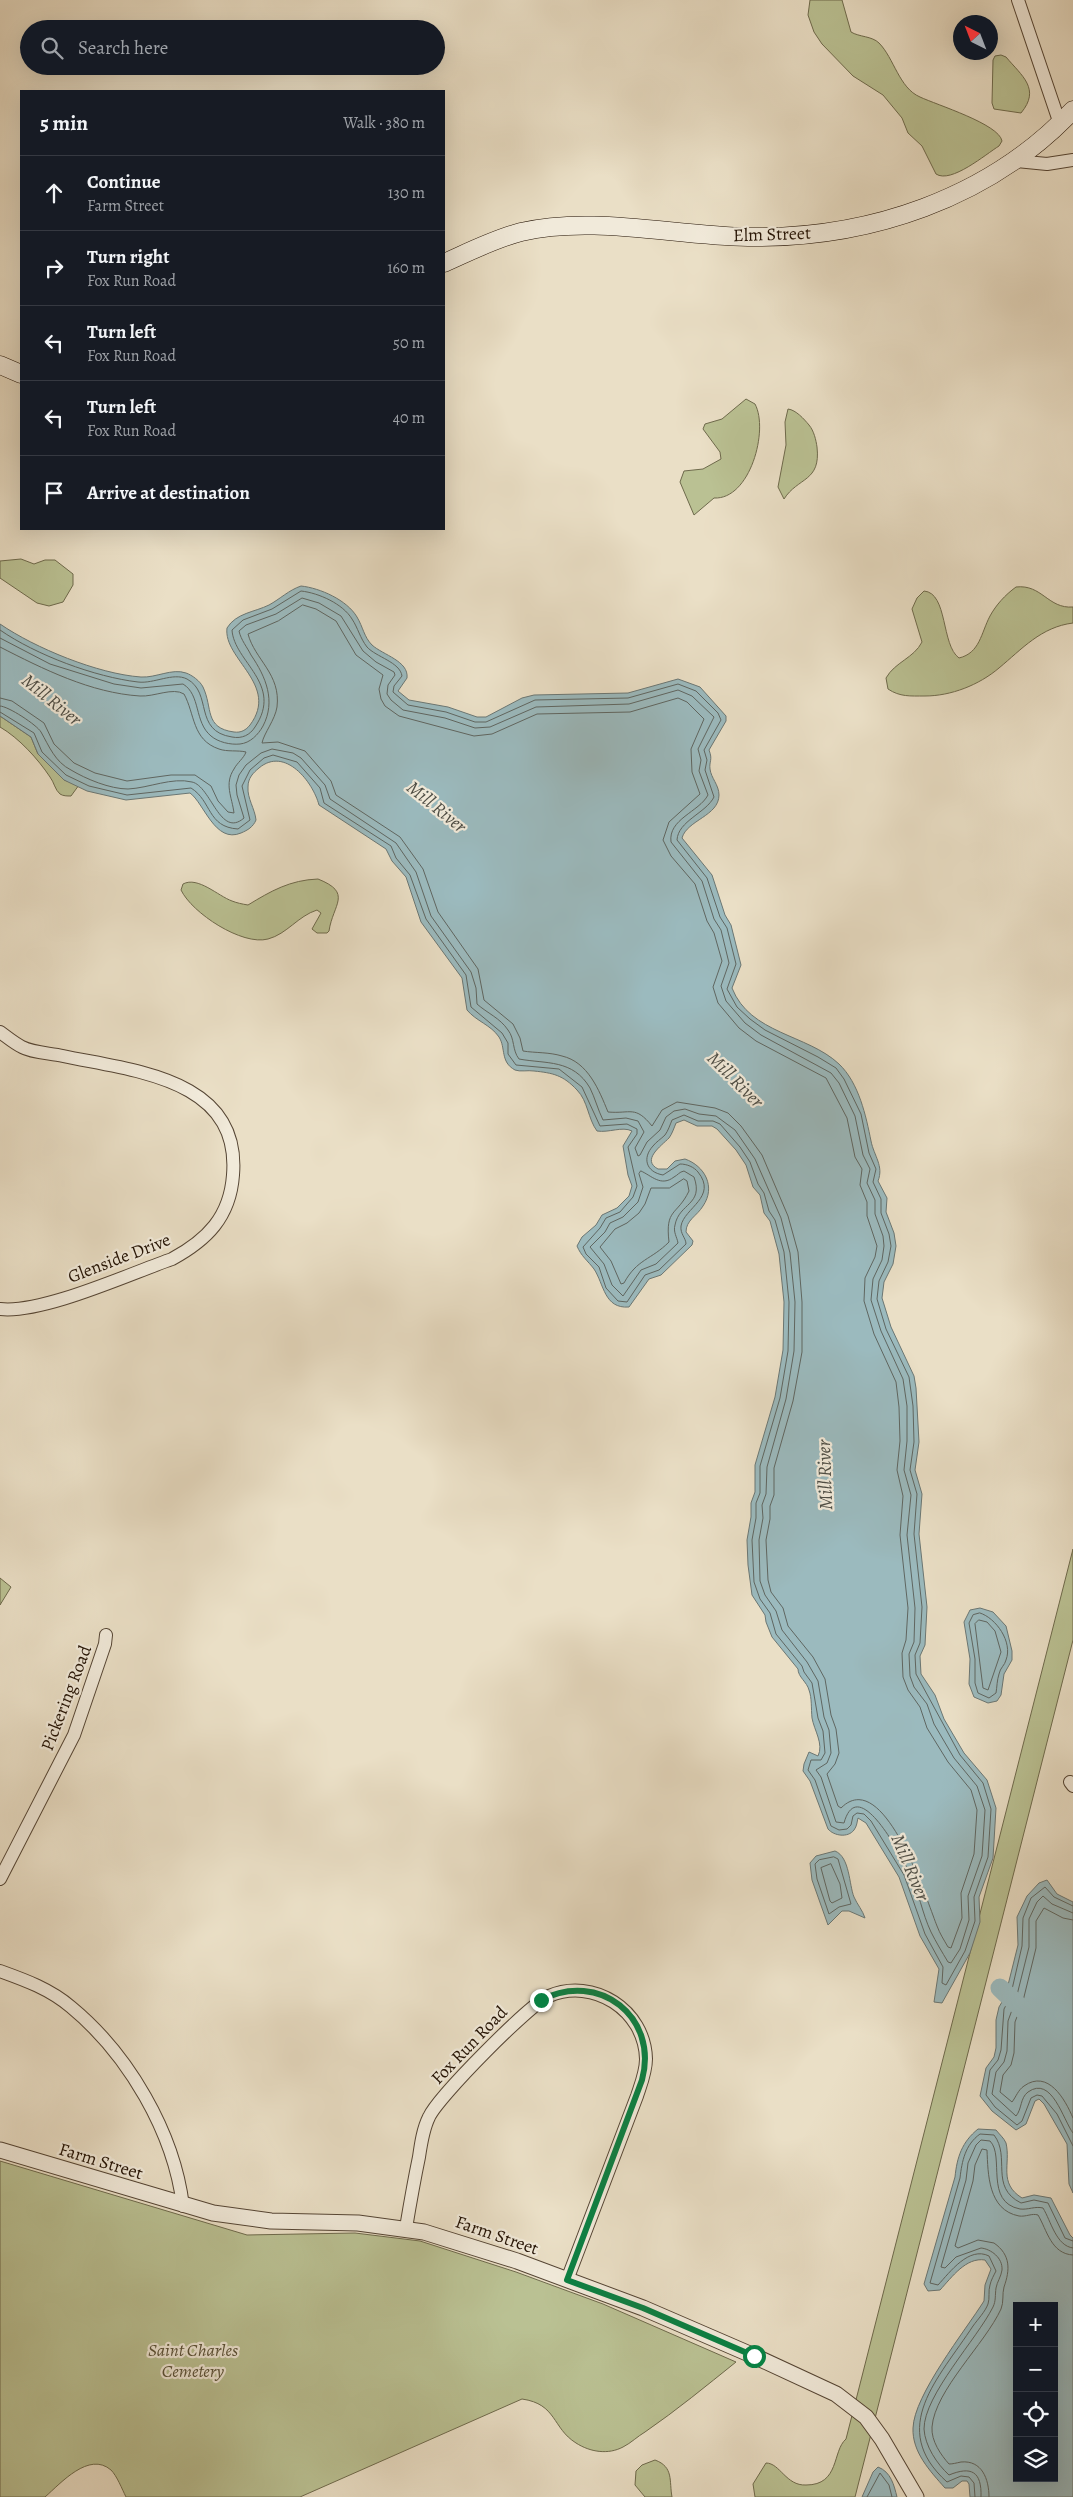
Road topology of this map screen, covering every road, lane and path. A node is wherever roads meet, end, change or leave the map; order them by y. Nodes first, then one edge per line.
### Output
1 (1018, 0) edge
2 (1073, 110) edge
3 (1060, 124) junction
4 (1073, 160) edge
5 (1016, 161) junction
6 (445, 263) edge
7 (0, 365) edge
8 (20, 374) edge
9 (0, 1032) edge
10 (0, 1309) edge
11 (106, 1635) dead end
12 (0, 1879) edge
13 (0, 1971) edge
14 (0, 2150) edge
15 (182, 2206) junction
16 (406, 2228) junction
17 (567, 2280) junction
18 (916, 2497) edge

1 - 3 street
2 - 3 main road, Elm Street
3 - 5 main road, Elm Street
4 - 5 street
5 - 6 main road, Elm Street
7 - 8 main road
9 - 10 street, Glenside Drive
11 - 12 street, Pickering Road
13 - 15 street
14 - 15 street, Farm Street
15 - 16 street, Farm Street
16 - 17 street, Farm Street
16 - 17 street, Fox Run Road
17 - 18 street, Farm Street

